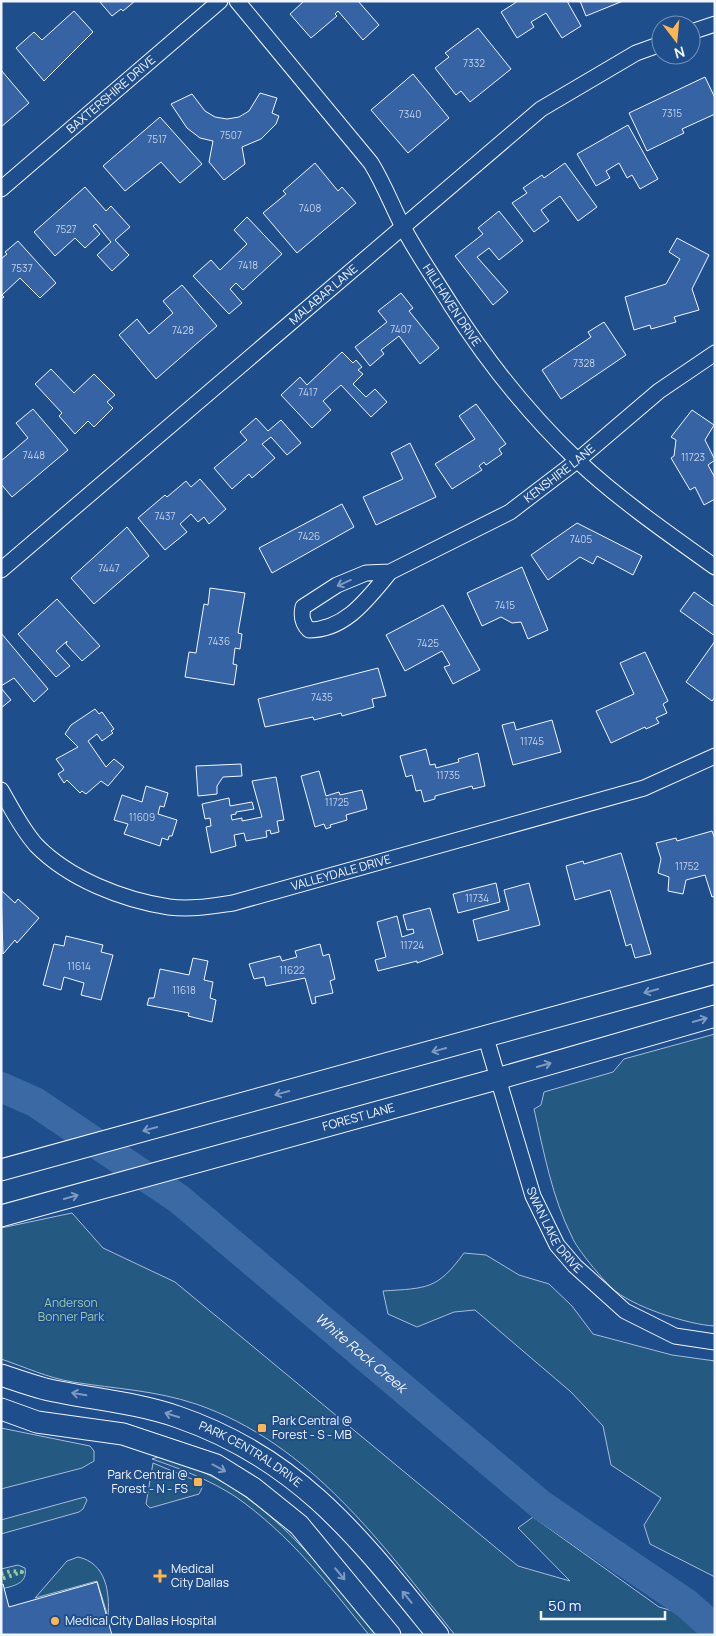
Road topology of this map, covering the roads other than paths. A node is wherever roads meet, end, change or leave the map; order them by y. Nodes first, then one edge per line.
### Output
1 (220, 1) edge
2 (237, 1) edge
3 (715, 24) edge
4 (701, 29) edge
5 (651, 48) edge
6 (1, 189) edge
7 (403, 228) junction
8 (715, 353) edge
9 (578, 460) junction
10 (715, 567) edge
11 (1, 570) edge
12 (390, 572) junction
13 (715, 756) edge
14 (1, 790) edge
15 (715, 973) edge
16 (715, 1016) edge
17 (486, 1038) junction
18 (497, 1079) junction
19 (1, 1170) edge
20 (1, 1216) edge
21 (715, 1342) edge
22 (1, 1375) edge
23 (127, 1402) junction
24 (1, 1409) edge
25 (123, 1434) junction
26 (390, 1635) edge
27 (438, 1635) edge

1 - 6 street, BAXTERSHIRE DRIVE
2 - 7 street, HILLHAVEN DRIVE
3 - 4 street
5 - 7 street, MALABAR LANE
7 - 9 street, HILLHAVEN DRIVE
7 - 11 street, MALABAR LANE
8 - 9 street, KENSHIRE LANE
9 - 10 street, HILLHAVEN DRIVE
9 - 12 street, KENSHIRE LANE
12 -> 12 street, KENSHIRE LANE
13 - 14 street, VALLEYDALE DRIVE
15 -> 17 main road
18 -> 16 main road, FOREST LANE
17 - 18 street, SWAN LAKE DRIVE
17 -> 19 main road
20 -> 18 main road, FOREST LANE
18 - 21 street, SWAN LAKE DRIVE
23 -> 22 main road, PARK CENTRAL DRIVE
23 - 25 main road
27 -> 23 main road, PARK CENTRAL DRIVE
24 - 25 main road, PARK CENTRAL DRIVE
25 -> 26 main road, PARK CENTRAL DRIVE

